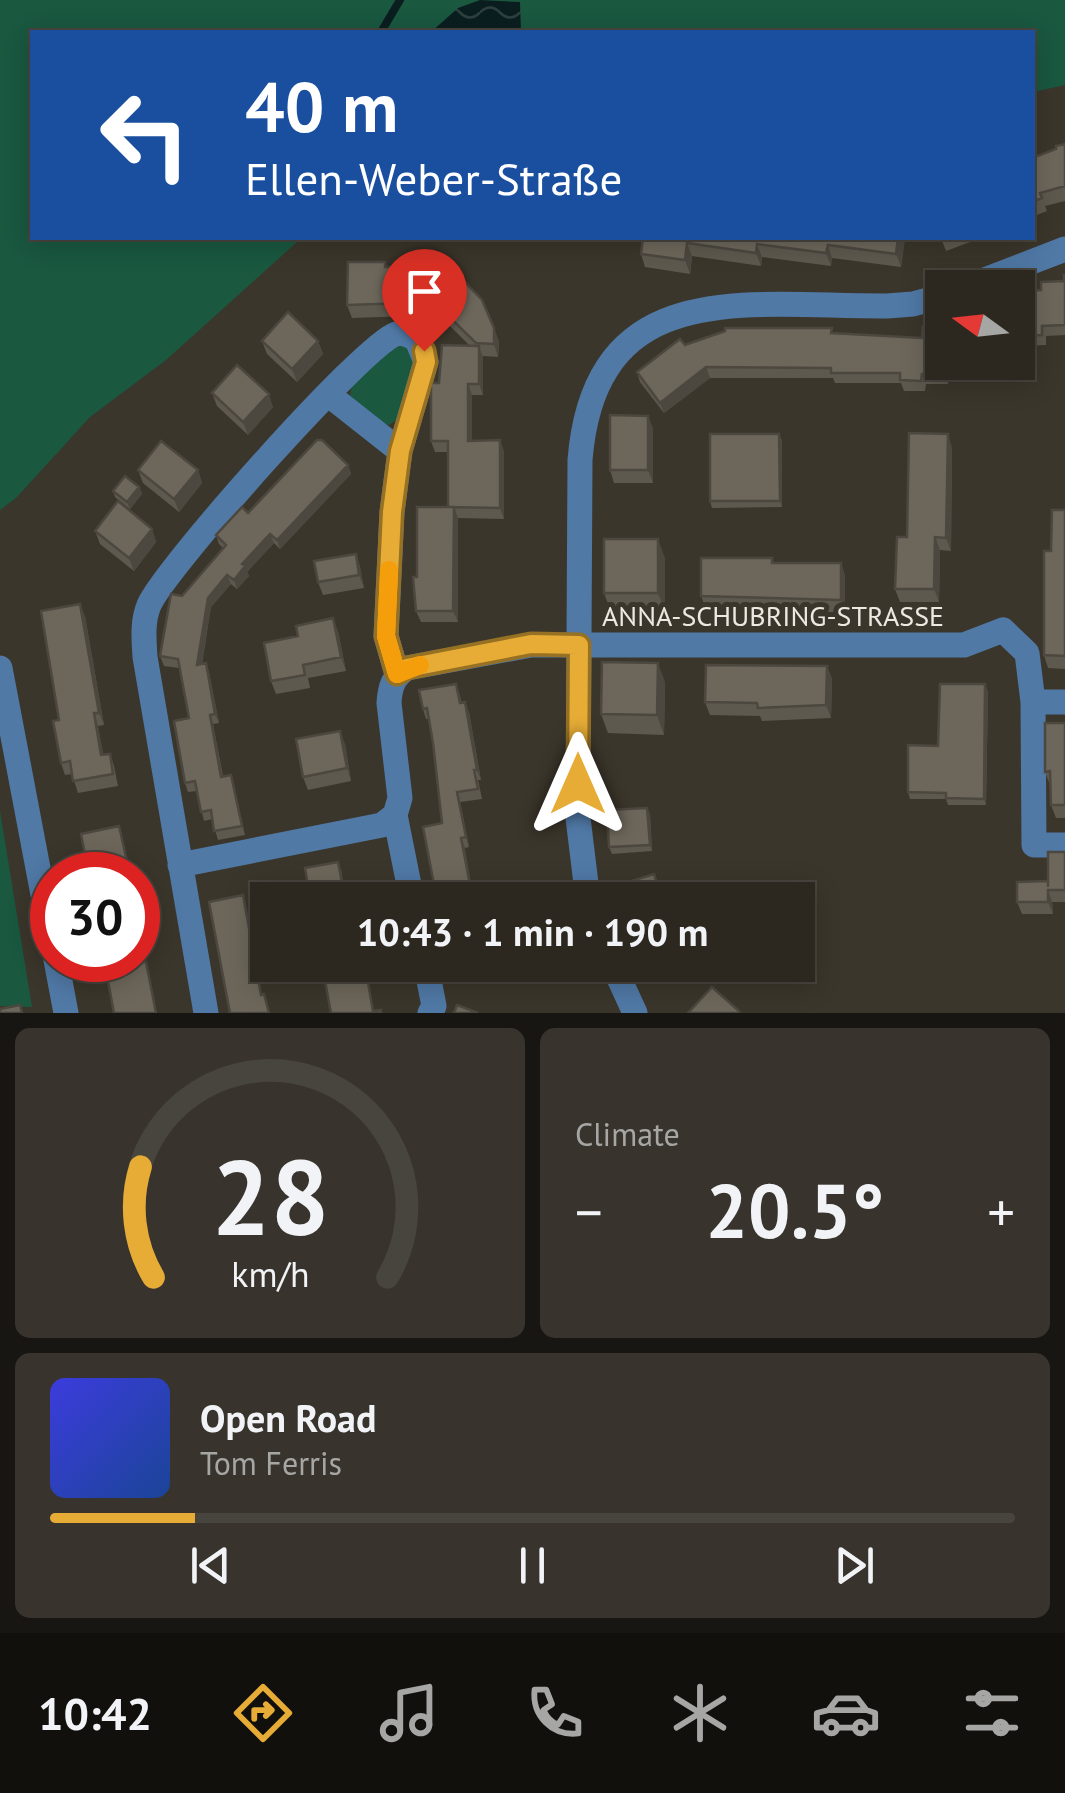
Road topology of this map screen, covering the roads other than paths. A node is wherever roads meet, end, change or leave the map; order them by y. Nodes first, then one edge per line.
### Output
1 (1065, 250) edge
2 (1012, 270) edge
3 (925, 301) edge
4 (328, 395) junction
5 (400, 451) junction
6 (579, 645) junction
7 (0, 668) edge
8 (397, 674) junction
9 (1032, 702) junction
10 (1065, 702) edge
11 (395, 815) junction
12 (1065, 845) edge
13 (35, 852) edge
14 (180, 866) junction
15 (408, 882) edge
16 (586, 882) edge
17 (60, 982) edge
18 (429, 982) edge
19 (621, 982) edge
20 (66, 1013) edge
21 (206, 1013) edge
22 (430, 1013) edge
23 (635, 1013) edge

1 - 2 street
3 - 6 street
4 - 5 street
4 - 5 street
4 - 14 street
5 - 8 street
6 - 8 street
6 - 9 street, ANNA-SCHUBRING-STRASSE
6 - 16 street
7 - 13 street
8 - 11 street
9 - 10 street
9 - 12 street, ANNA-SCHUBRING-STRASSE
11 - 14 street
11 - 15 street
14 - 21 street
17 - 20 street
18 - 22 street
19 - 23 street

